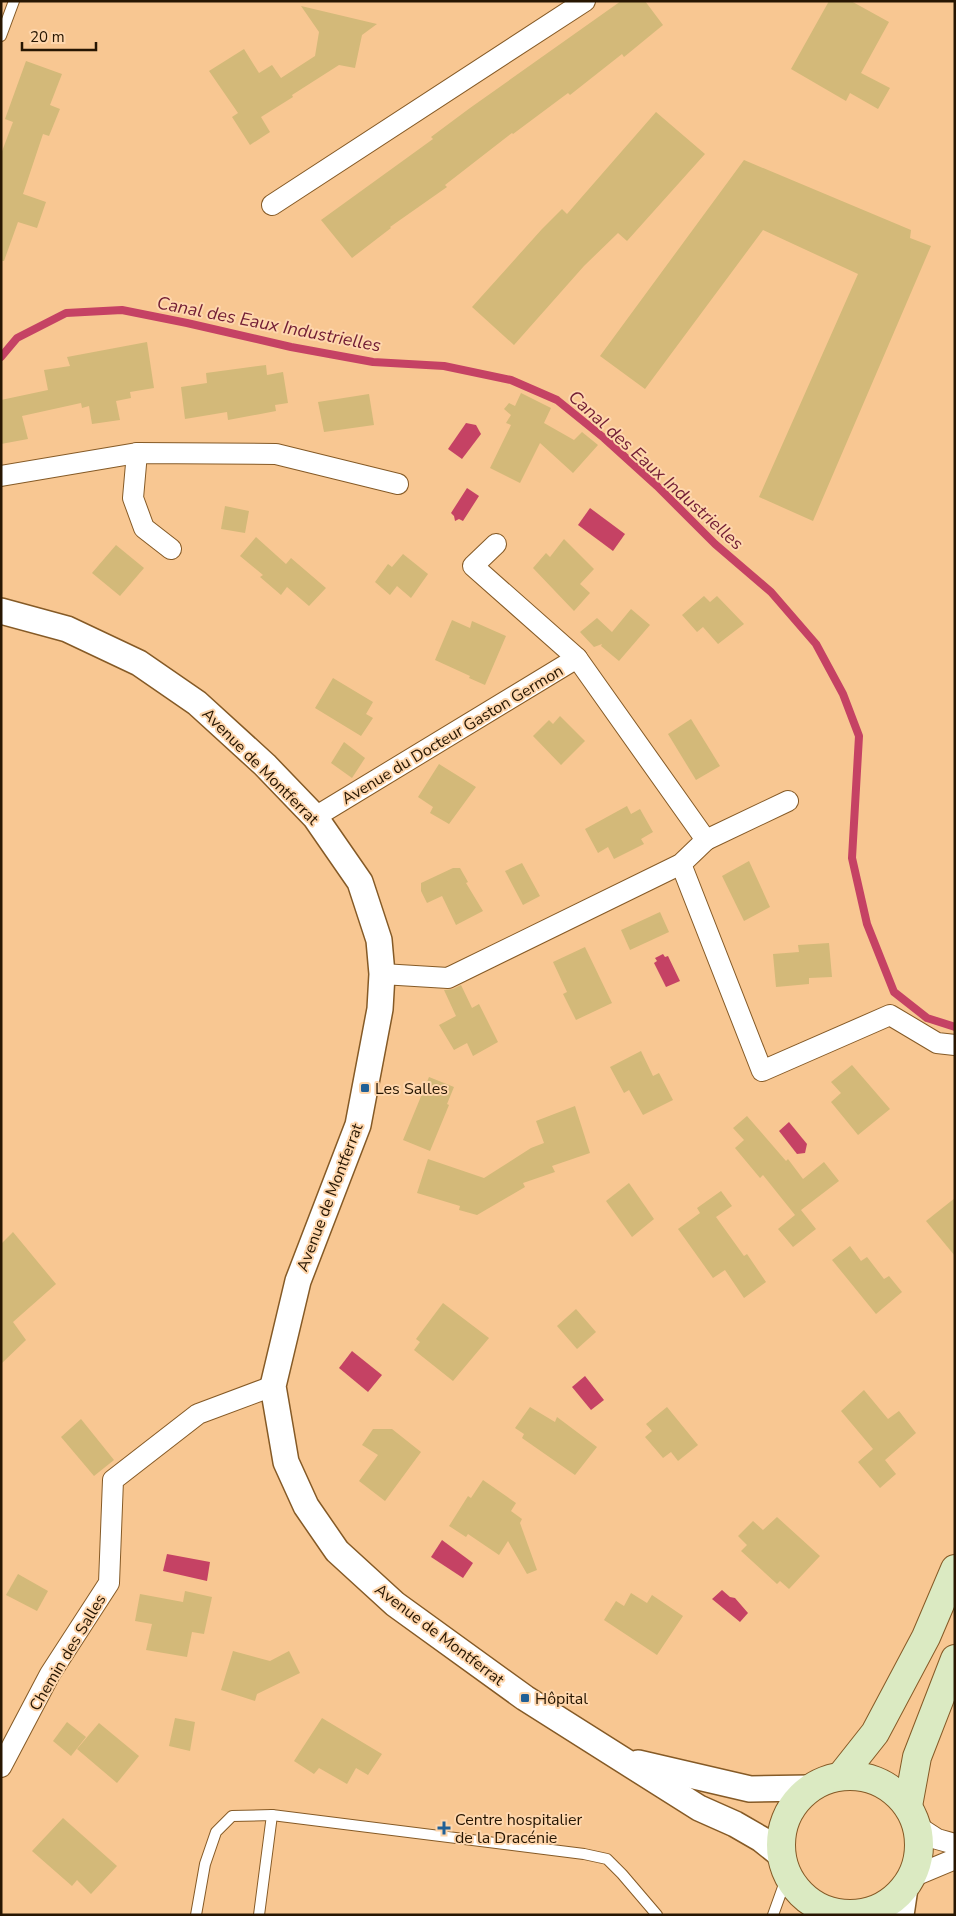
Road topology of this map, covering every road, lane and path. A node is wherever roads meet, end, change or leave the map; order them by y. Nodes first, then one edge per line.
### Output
1 (14, 1) edge
2 (585, 1) edge
3 (1, 36) edge
4 (272, 205) dead end
5 (137, 453) junction
6 (1, 476) edge
7 (398, 484) dead end
8 (496, 544) dead end
9 (171, 549) dead end
10 (1, 611) edge
11 (577, 658) junction
12 (788, 800) dead end
13 (315, 817) junction
14 (706, 840) junction
15 (681, 864) junction
16 (382, 974) junction
17 (955, 1045) edge
18 (273, 1386) junction
19 (955, 1569) edge
20 (955, 1658) edge
21 (619, 1758) junction
22 (1, 1767) edge
23 (841, 1776) junction
24 (810, 1788) junction
25 (272, 1815) junction
26 (913, 1816) junction
27 (955, 1844) edge
28 (955, 1859) edge
29 (784, 1865) junction
30 (909, 1883) junction
31 (831, 1914) edge
32 (196, 1915) edge
33 (259, 1915) edge
34 (657, 1915) edge
35 (773, 1915) edge
36 (902, 1915) edge

1 - 3 lane
2 - 4 street
5 - 6 street
5 - 7 street
5 - 9 street
8 - 11 street
10 - 13 street, Avenue de Montferrat
11 - 13 street, Avenue du Docteur Gaston Germon
11 - 14 street, Avenue du Docteur Gaston Germon
12 - 14 street
13 - 16 street, Avenue de Montferrat
14 - 15 street
15 - 16 street
15 - 17 street
16 - 18 street, Avenue de Montferrat
18 - 21 street, Avenue de Montferrat
18 - 22 street, Chemin des Salles
19 - 23 main road
20 - 26 main road
21 - 24 street
21 - 29 street, Avenue de Montferrat
23 - 24 main road
23 - 26 main road
24 - 29 main road
25 - 32 lane
25 - 33 lane
25 - 34 lane
26 - 27 street
26 - 30 main road
28 - 30 street
29 - 31 main road
29 - 35 lane
30 - 31 main road
30 - 36 street

